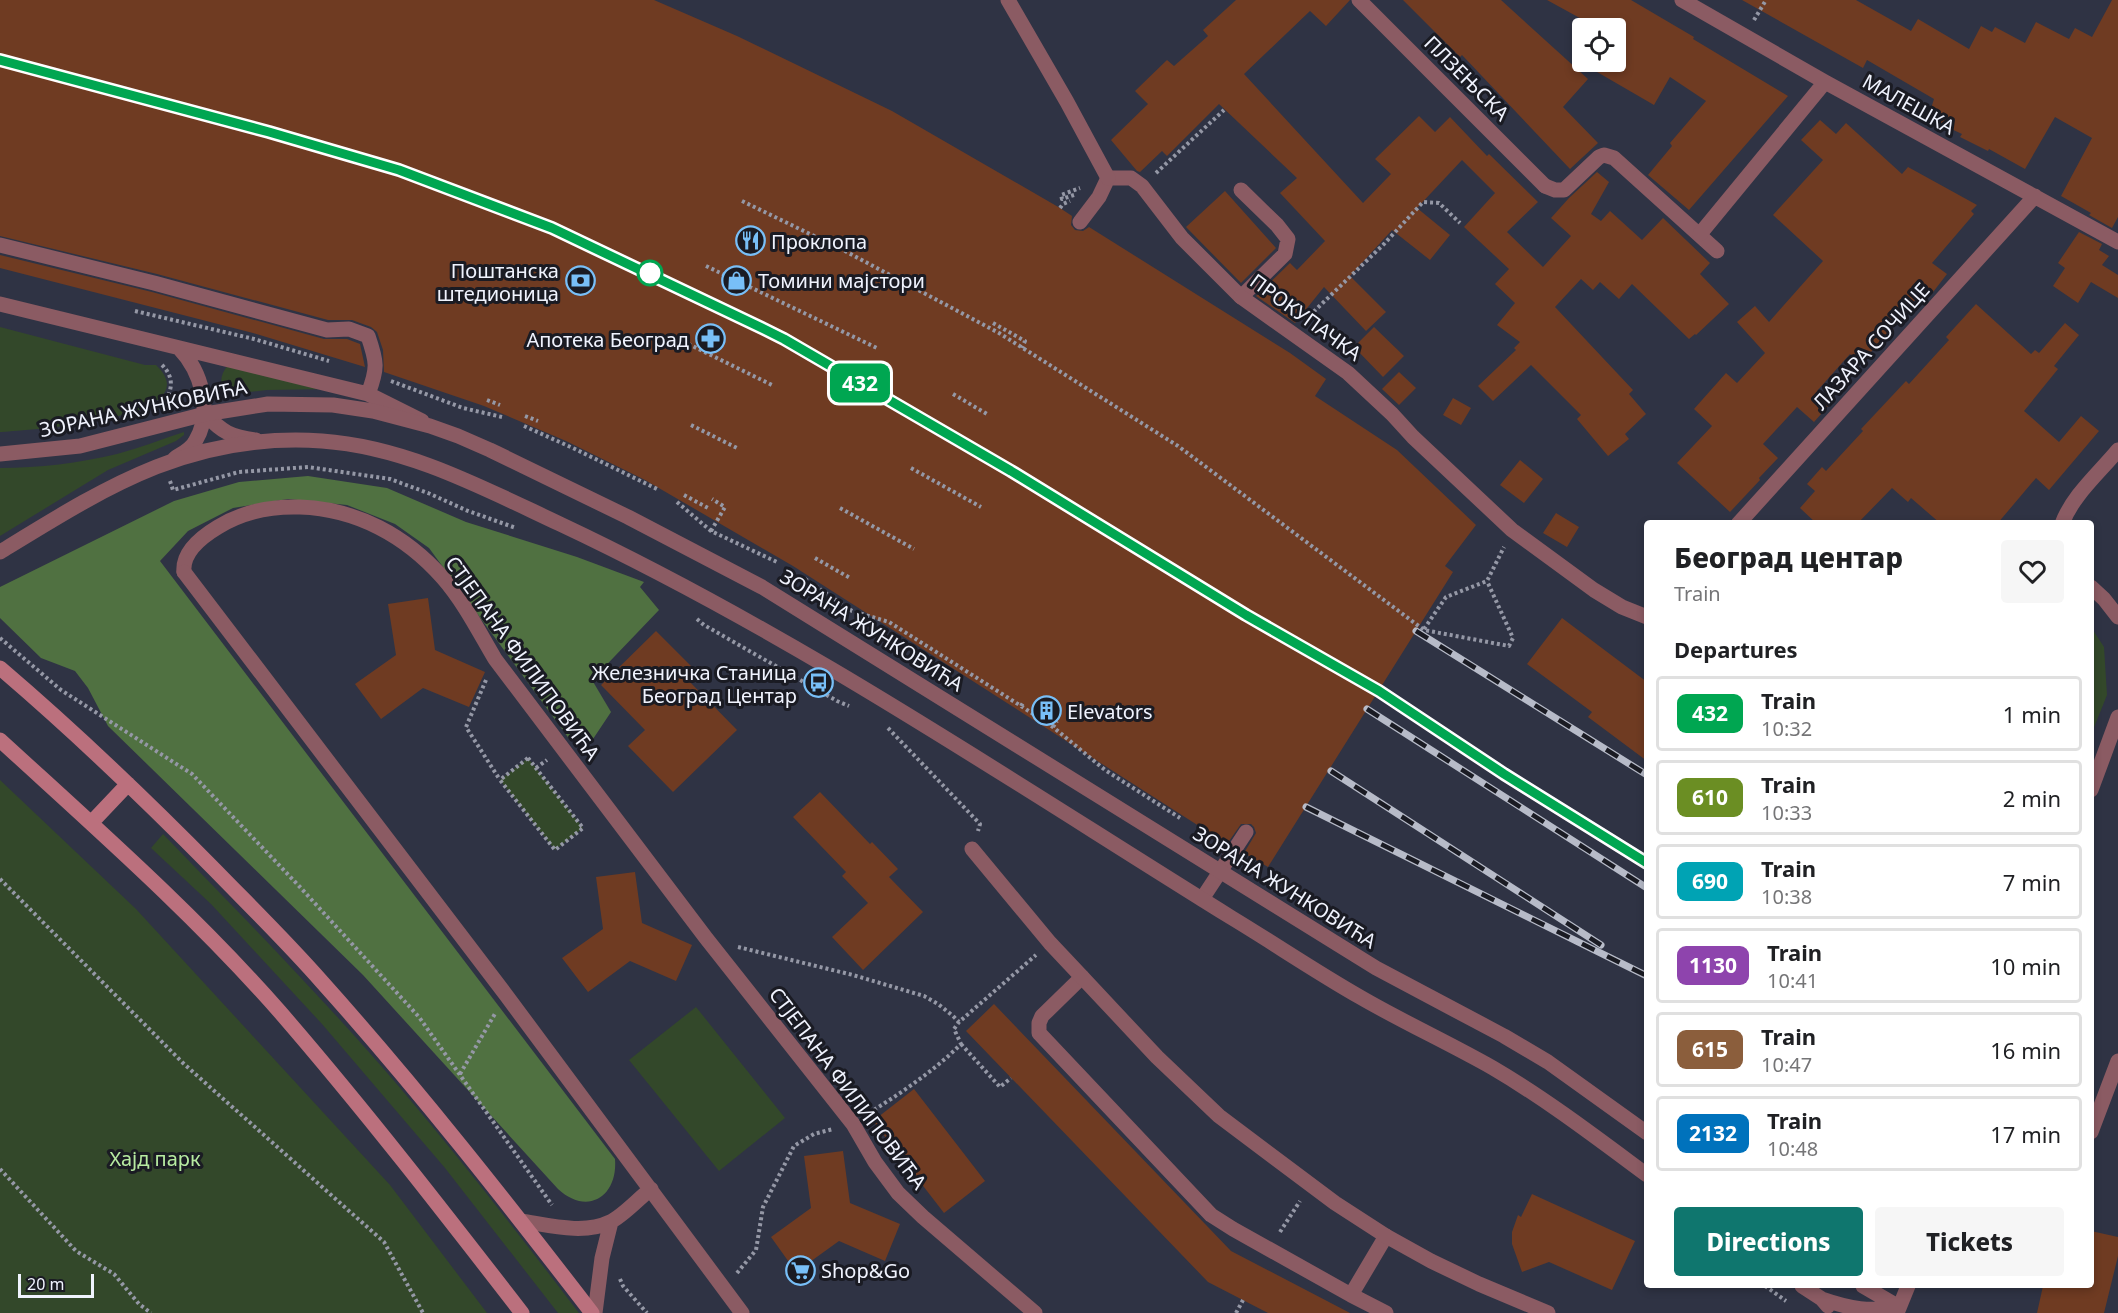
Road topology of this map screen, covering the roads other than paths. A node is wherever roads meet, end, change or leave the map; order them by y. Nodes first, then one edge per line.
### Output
1 (1008, 0) edge
2 (1359, 0) edge
3 (1682, 0) edge
4 (1825, 82) junction
5 (1108, 178) junction
6 (1241, 190) dead end
7 (2035, 196) junction
8 (1080, 222) dead end
9 (1700, 234) junction
10 (2118, 242) edge
11 (0, 245) edge
12 (1717, 251) dead end
13 (1241, 297) junction
14 (0, 304) edge
15 (179, 348) junction
16 (219, 356) junction
17 (199, 381) junction
18 (368, 394) junction
19 (205, 414) junction
20 (430, 426) junction
21 (264, 441) junction
22 (2118, 450) edge
23 (0, 454) edge
24 (166, 463) junction
25 (1742, 520) edge
26 (2063, 520) edge
27 (0, 552) edge
28 (2094, 590) edge
29 (1644, 616) edge
30 (2118, 618) edge
31 (0, 668) edge
32 (2118, 717) edge
33 (0, 740) edge
34 (2094, 782) edge
35 (128, 784) junction
36 (92, 822) junction
37 (1246, 832) dead end
38 (972, 849) dead end
39 (1220, 871) junction
40 (1202, 899) junction
41 (1082, 977) junction
42 (2117, 1067) edge
43 (2094, 1124) edge
44 (1644, 1131) edge
45 (1644, 1173) edge
46 (651, 1189) junction
47 (521, 1221) junction
48 (610, 1222) junction
49 (1386, 1236) junction
50 (1805, 1288) edge
51 (1866, 1288) edge
52 (1907, 1288) edge
53 (1351, 1295) junction
54 (1822, 1299) junction
55 (1898, 1310) edge
56 (522, 1313) edge
57 (594, 1313) edge
58 (742, 1313) edge
59 (1035, 1313) edge
60 (1386, 1313) edge
61 (1548, 1313) edge
62 (1834, 1313) edge

1 - 5 street
2 - 9 street, ПЛЗЕЊСКА
3 - 4 street, МАЛЕШКА
4 - 7 street, МАЛЕШКА
4 - 9 street
5 - 8 street
5 - 13 street, ПРОКУПАЧКА
6 - 13 street
7 - 10 street, МАЛЕШКА
7 - 25 street, ЛАЗАРА СОЧИЦЕ
9 - 12 street
11 - 18 street
13 - 29 street, ПРОКУПАЧКА
14 - 15 street
15 - 16 street
15 - 17 street
16 - 17 street
16 - 18 street
17 - 19 street
18 - 20 street
19 - 20 street, ЗОРАНА ЖУНКОВИЋА
19 - 21 street
19 - 23 street, ЗОРАНА ЖУНКОВИЋА
19 - 24 street
20 - 39 street, ЗОРАНА ЖУНКОВИЋА
21 - 24 street
21 - 40 street
22 - 26 street
24 - 27 street
28 - 30 street
31 - 35 main road
32 - 34 street
33 - 36 main road
35 - 36 main road
35 - 47 main road
36 - 56 main road
37 - 39 street
38 - 41 street
39 - 40 street
39 - 44 street, ЗОРАНА ЖУНКОВИЋА
40 - 45 street
41 - 49 street
41 - 53 street
42 - 43 street
46 - 48 street
46 - 58 street, СТЈЕПАНА ФИЛИПОВИЋА
46 - 59 street, СТЈЕПАНА ФИЛИПОВИЋА
47 - 48 street
47 - 57 main road
48 - 57 street
49 - 53 street
49 - 61 street
50 - 54 street
51 - 55 street
52 - 55 street
53 - 60 street
54 - 55 street
54 - 62 street

